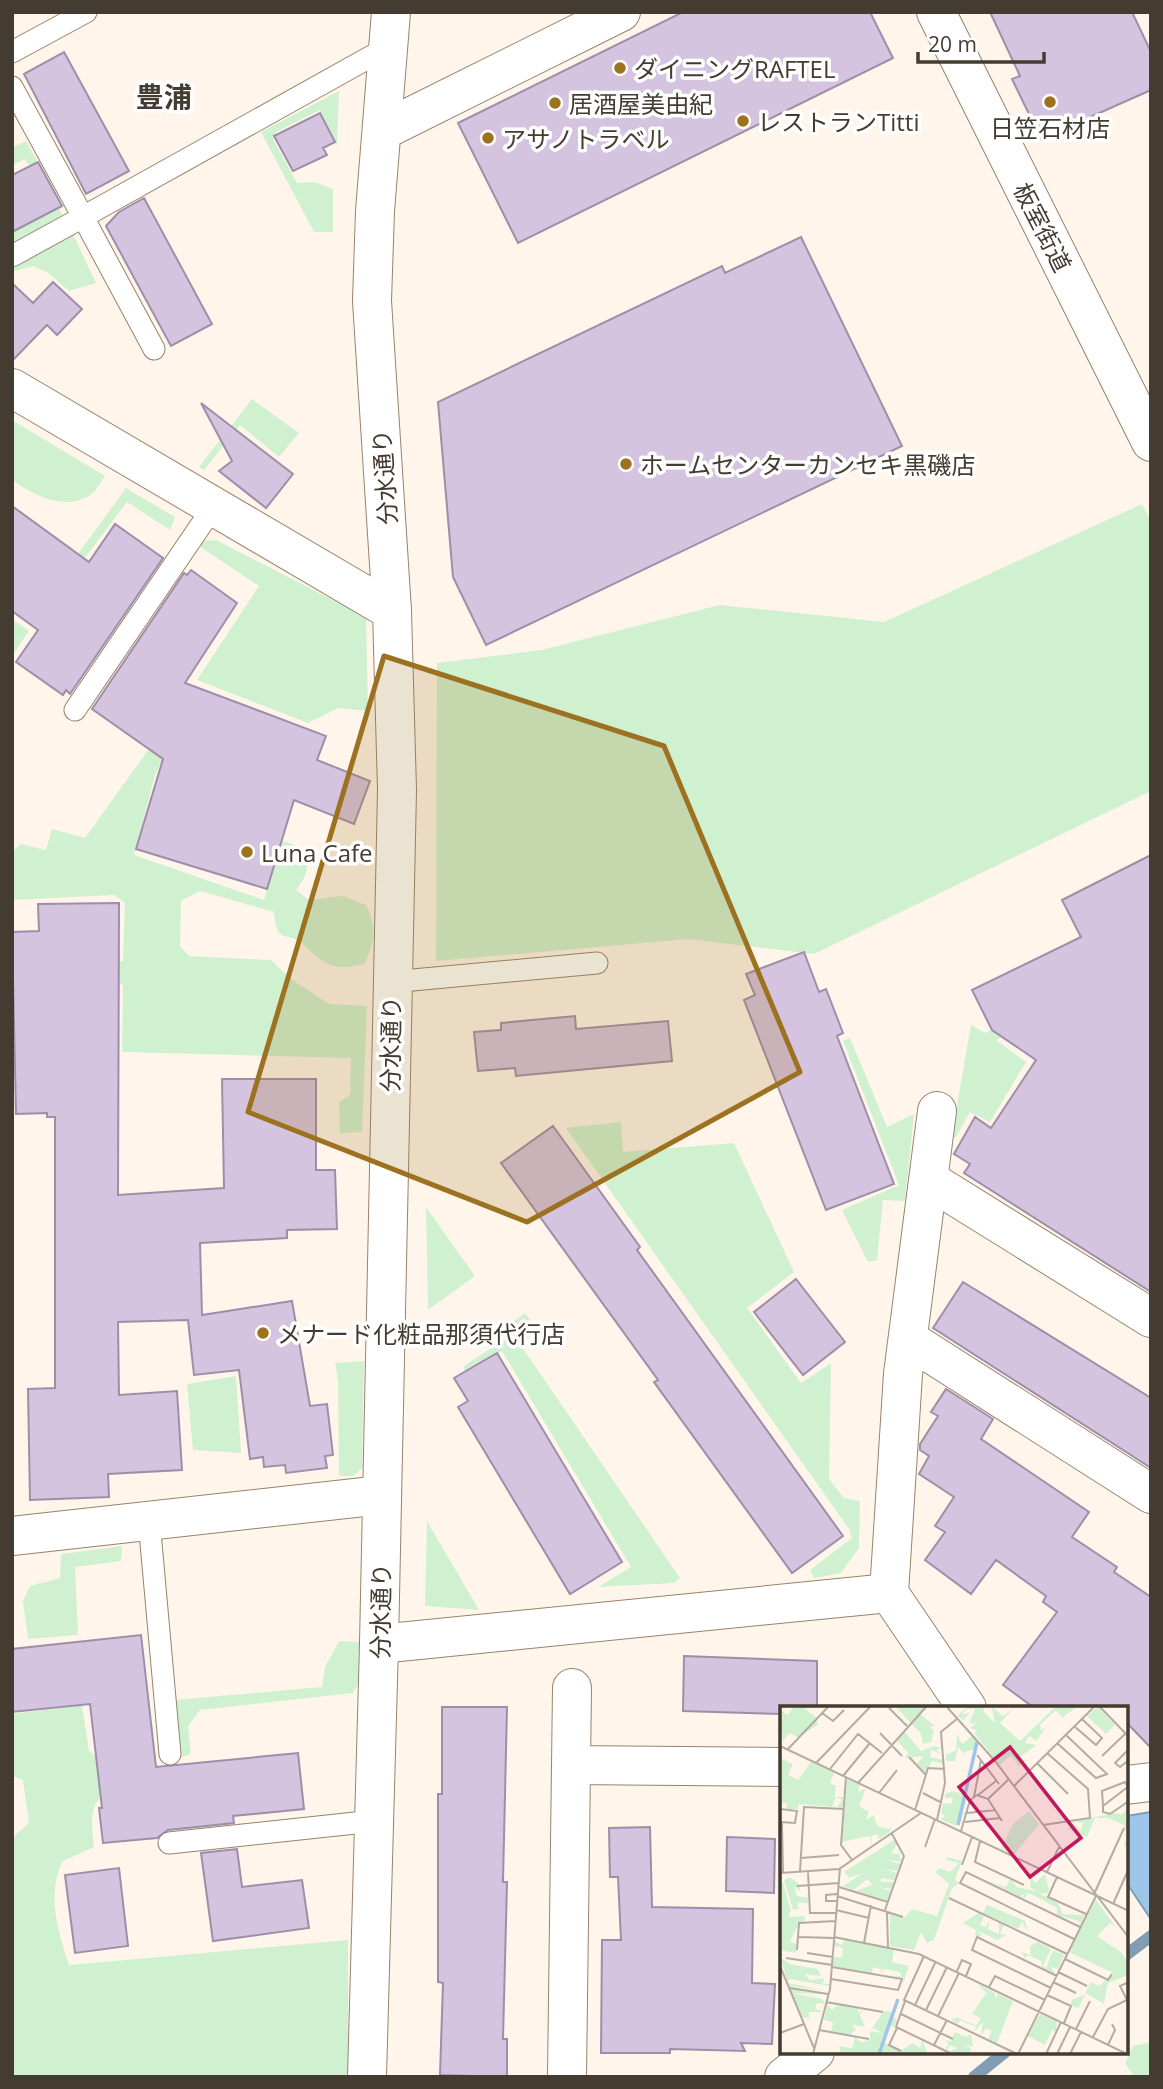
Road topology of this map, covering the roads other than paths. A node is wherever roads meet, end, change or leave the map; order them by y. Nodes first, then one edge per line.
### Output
1 (86, 12) edge
2 (621, 12) edge
3 (936, 12) edge
4 (389, 30) edge
5 (12, 52) edge
6 (12, 87) edge
7 (382, 131) junction
8 (83, 217) junction
9 (12, 256) edge
10 (154, 349) dead end
11 (12, 388) edge
12 (1151, 442) edge
13 (214, 506) junction
14 (392, 611) junction
15 (75, 709) dead end
16 (597, 963) dead end
17 (391, 982) junction
18 (937, 1111) dead end
19 (929, 1180) junction
20 (1151, 1318) edge
21 (908, 1339) junction
22 (1151, 1494) edge
23 (382, 1495) junction
24 (149, 1521) junction
25 (12, 1536) edge
26 (889, 1593) junction
27 (379, 1644) junction
28 (572, 1688) dead end
29 (966, 1706) edge
30 (170, 1754) dead end
31 (571, 1765) junction
32 (780, 1767) edge
33 (1151, 1782) edge
34 (1128, 1785) edge
35 (374, 1821) junction
36 (169, 1843) dead end
37 (813, 2054) edge
38 (366, 2077) edge
39 (567, 2077) edge
40 (784, 2077) edge

1 - 5 lane
2 - 7 street
3 - 12 street, 板室街道
4 - 7 street, 分水通り
4 - 8 lane
6 - 8 lane
7 - 14 street, 分水通り
8 - 9 lane
8 - 10 lane
11 - 13 street
13 - 14 street
13 - 15 lane
14 - 17 street, 分水通り
16 - 17 lane
17 - 23 street, 分水通り
18 - 19 street
19 - 20 street
19 - 21 street
21 - 22 street
21 - 26 street
23 - 24 street
23 - 27 street, 分水通り
24 - 25 street
24 - 30 lane
26 - 27 street
26 - 29 street
27 - 35 street, 分水通り
28 - 31 street
31 - 32 street
31 - 39 street
33 - 34 street
35 - 36 lane
35 - 38 street, 分水通り
37 - 40 street

